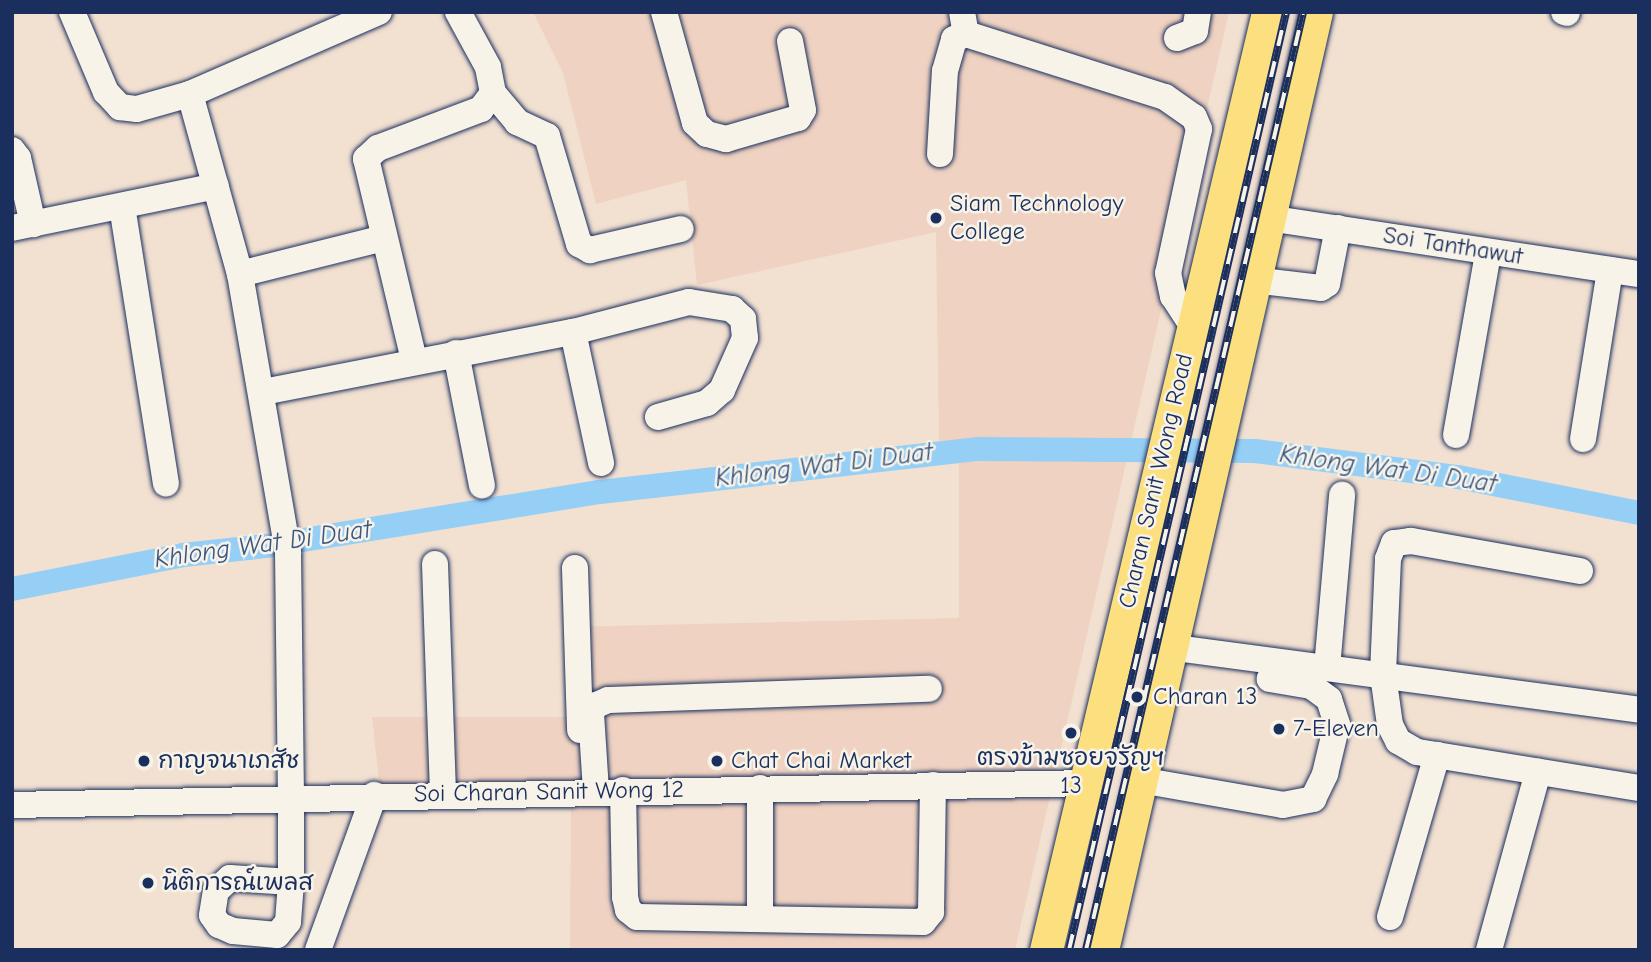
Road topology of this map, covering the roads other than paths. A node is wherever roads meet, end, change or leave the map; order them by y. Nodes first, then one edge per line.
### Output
1 (72, 12) edge
2 (379, 12) edge
3 (458, 12) edge
4 (664, 12) edge
5 (1198, 12) edge
6 (1268, 12) edge
7 (1316, 12) edge
8 (964, 23) edge
9 (1177, 38) dead end
10 (790, 41) dead end
11 (493, 93) junction
12 (190, 94) junction
13 (12, 150) edge
14 (940, 154) dead end
15 (216, 186) junction
16 (122, 206) junction
17 (1268, 218) junction
18 (23, 226) edge
19 (1338, 228) junction
20 (681, 229) dead end
21 (383, 238) junction
22 (1488, 253) junction
23 (1610, 270) junction
24 (240, 274) junction
25 (1639, 274) edge
26 (1253, 280) junction
27 (1193, 327) junction
28 (573, 332) junction
29 (456, 353) junction
30 (414, 360) junction
31 (263, 392) junction
32 (659, 417) dead end
33 (1457, 435) dead end
34 (1583, 439) dead end
35 (601, 463) dead end
36 (166, 484) dead end
37 (482, 485) dead end
38 (1342, 495) dead end
39 (435, 564) dead end
40 (575, 568) dead end
41 (1580, 571) dead end
42 (1168, 657) junction
43 (1327, 668) junction
44 (1383, 675) junction
45 (929, 689) dead end
46 (1639, 710) edge
47 (1437, 755) junction
48 (1538, 772) junction
49 (1140, 780) junction
50 (1086, 783) junction
51 (933, 785) junction
52 (760, 788) junction
53 (1639, 788) edge
54 (623, 790) junction
55 (589, 791) junction
56 (443, 793) junction
57 (374, 795) junction
58 (291, 796) junction
59 (12, 805) edge
60 (291, 882) dead end
61 (1390, 917) dead end
62 (760, 919) junction
63 (318, 950) edge
64 (1046, 950) edge
65 (1102, 950) edge
66 (1489, 950) edge

1 - 12 street
2 - 12 street
3 - 11 street
4 - 10 street
5 - 9 street
6 - 27 main road, Charan Sanit Wong Road
7 - 17 main road, Charan Sanit Wong Road
8 - 14 street
8 - 27 street
11 - 20 street
11 - 21 street
12 - 15 street
13 - 18 street
15 - 16 street
15 - 24 street
16 - 18 street
16 - 36 street
17 - 19 street, Soi Tanthawut
17 - 26 main road, Charan Sanit Wong Road
19 - 22 street, Soi Tanthawut
19 - 26 street
21 - 24 street
21 - 30 street
22 - 23 street, Soi Tanthawut
22 - 33 street
23 - 25 street, Soi Tanthawut
23 - 34 street
24 - 31 street
26 - 42 main road, Charan Sanit Wong Road
27 - 50 main road, Charan Sanit Wong Road
28 - 29 street
28 - 32 street
28 - 35 street
29 - 30 street
29 - 37 street
30 - 31 street
31 - 58 street
38 - 43 street
39 - 56 street
40 - 55 street
41 - 44 street
42 - 43 street
42 - 49 main road, Charan Sanit Wong Road
42 - 49 street
43 - 44 street
44 - 46 street
44 - 47 street
45 - 55 street
47 - 48 street
47 - 61 street
48 - 53 street
48 - 66 street
49 - 65 main road, Charan Sanit Wong Road
50 - 51 street, Soi Charan Sanit Wong 12
50 - 64 main road, Charan Sanit Wong Road
51 - 52 street, Soi Charan Sanit Wong 12
51 - 62 street
52 - 54 street, Soi Charan Sanit Wong 12
52 - 62 street
54 - 55 street, Soi Charan Sanit Wong 12
54 - 62 street
55 - 56 street, Soi Charan Sanit Wong 12
56 - 57 street, Soi Charan Sanit Wong 12
57 - 58 street, Soi Charan Sanit Wong 12
57 - 63 street
58 - 59 street, Soi Charan Sanit Wong 12
58 - 60 street

